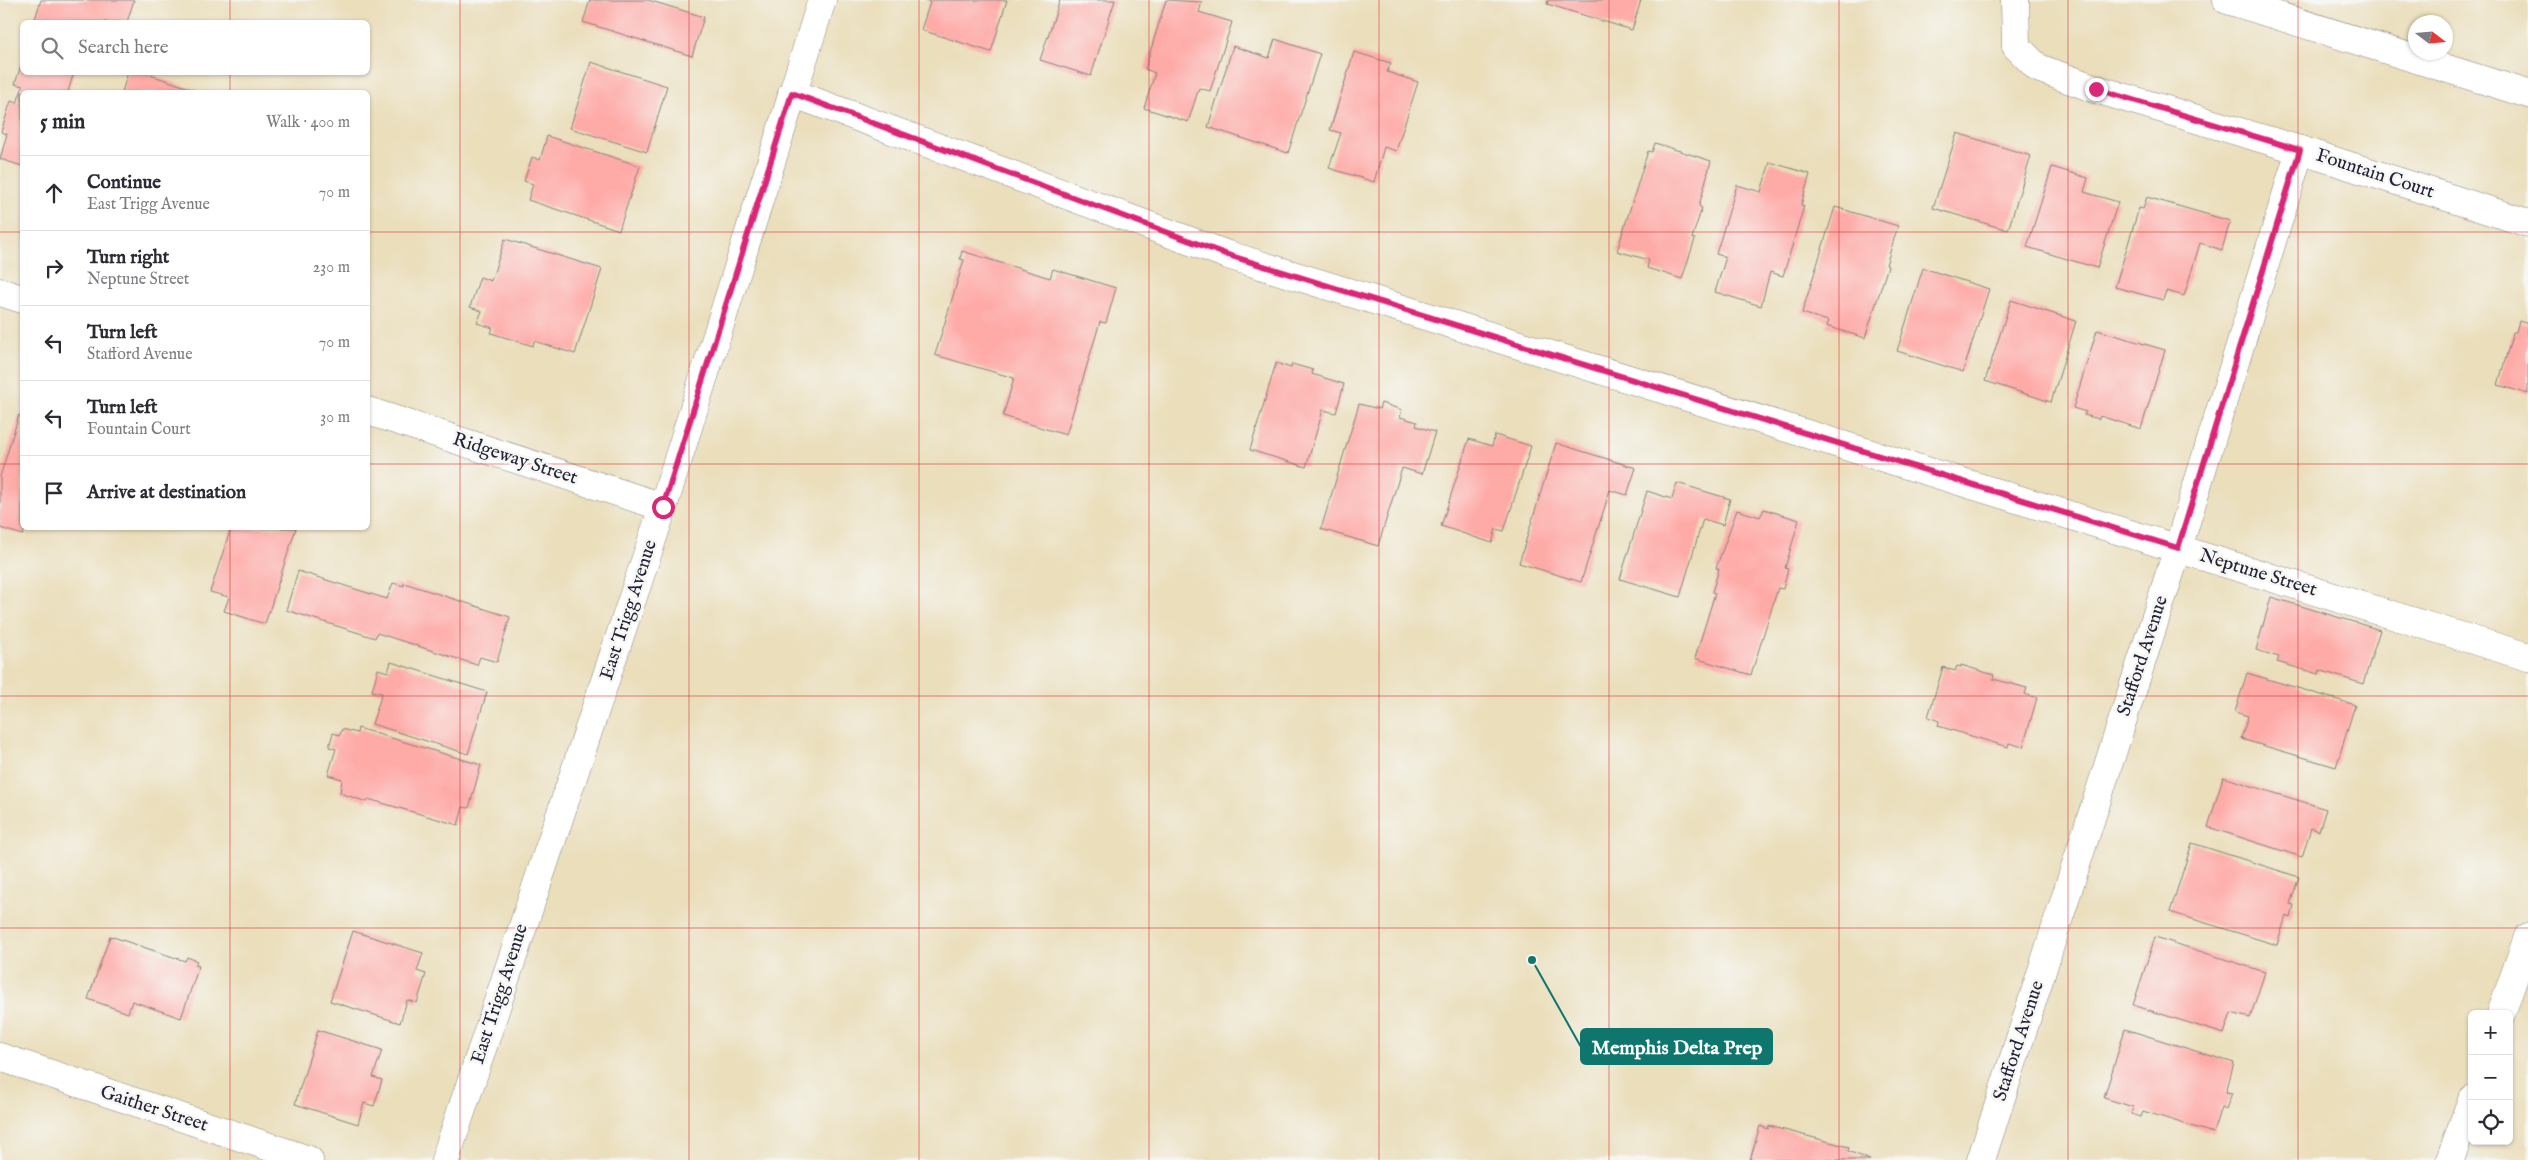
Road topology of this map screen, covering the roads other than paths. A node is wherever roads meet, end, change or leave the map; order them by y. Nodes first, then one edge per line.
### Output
1 (822, 0) edge
2 (2015, 0) edge
3 (2227, 0) edge
4 (792, 93) junction
5 (2528, 94) edge
6 (2300, 150) junction
7 (2528, 223) edge
8 (0, 292) edge
9 (20, 298) edge
10 (370, 412) edge
11 (663, 507) junction
12 (2178, 548) junction
13 (2528, 657) edge
14 (2528, 937) edge
15 (2502, 1010) edge
16 (0, 1057) edge
17 (2472, 1100) edge
18 (309, 1160) edge
19 (445, 1160) edge
20 (1981, 1160) edge
21 (2450, 1160) edge

1 - 4 street, East Trigg Avenue
2 - 6 street, Fountain Court
3 - 5 street
4 - 11 street, East Trigg Avenue
4 - 12 street, Neptune Street
6 - 7 street, Fountain Court
6 - 12 street, Stafford Avenue
8 - 9 street
10 - 11 street, Ridgeway Street
11 - 19 street, East Trigg Avenue
12 - 13 street, Neptune Street
12 - 20 street, Stafford Avenue
14 - 15 street
16 - 18 street, Gaither Street
17 - 21 street

